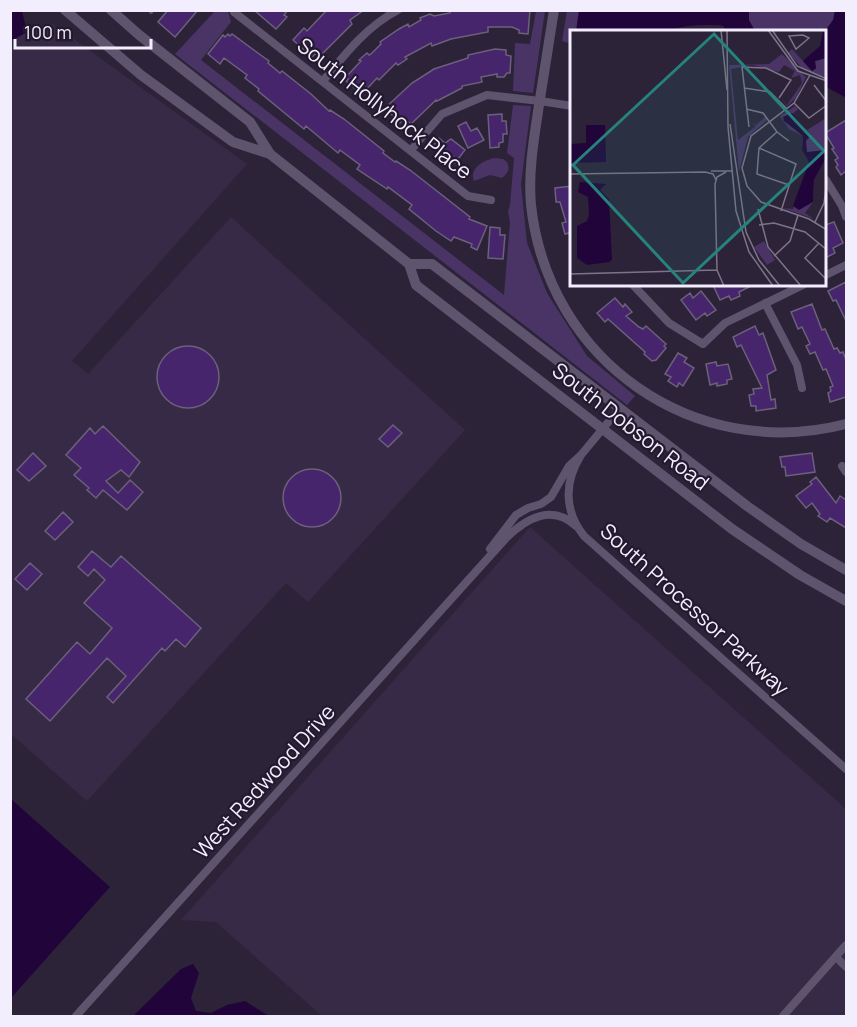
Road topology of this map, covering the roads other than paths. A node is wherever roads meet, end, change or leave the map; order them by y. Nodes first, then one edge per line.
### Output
1 (65, 10) edge
2 (111, 10) edge
3 (398, 10) edge
4 (554, 10) edge
5 (234, 11) edge
6 (323, 81) junction
7 (540, 101) junction
8 (570, 106) edge
9 (411, 150) junction
10 (270, 154) junction
11 (827, 183) edge
12 (491, 200) dead end
13 (846, 216) edge
14 (409, 264) junction
15 (846, 265) edge
16 (827, 274) edge
17 (634, 286) edge
18 (801, 286) edge
19 (765, 303) junction
20 (802, 388) dead end
21 (620, 408) junction
22 (846, 424) edge
23 (603, 429) junction
24 (581, 455) junction
25 (576, 525) junction
26 (477, 568) junction
27 (846, 570) edge
28 (846, 602) edge
29 (846, 769) edge
30 (846, 945) edge
31 (836, 957) junction
32 (846, 967) edge
33 (787, 1015) edge
34 (76, 1017) edge

1 - 10 main road, South Dobson Road
2 - 10 main road, South Dobson Road
3 - 6 street
4 - 7 main road
5 - 6 street, South Hollyhock Place
6 - 9 street, South Hollyhock Place
7 - 8 street
7 - 9 street
7 - 22 main road
9 - 12 street, South Hollyhock Place
10 - 14 main road, South Dobson Road
11 - 13 street
14 - 21 main road, South Dobson Road
14 - 23 main road, South Dobson Road
15 - 16 street
17 - 19 street
18 - 19 street
19 - 20 street
21 - 23 street, West Redwood Drive
21 - 27 main road, South Dobson Road
23 - 24 street, West Redwood Drive
23 - 28 main road, South Dobson Road
24 - 25 street, South Processor Parkway
24 - 26 street, West Redwood Drive
25 - 26 street, West Redwood Drive
25 - 29 street, South Processor Parkway
26 - 34 street, West Redwood Drive
30 - 31 street
31 - 32 street
31 - 33 street

